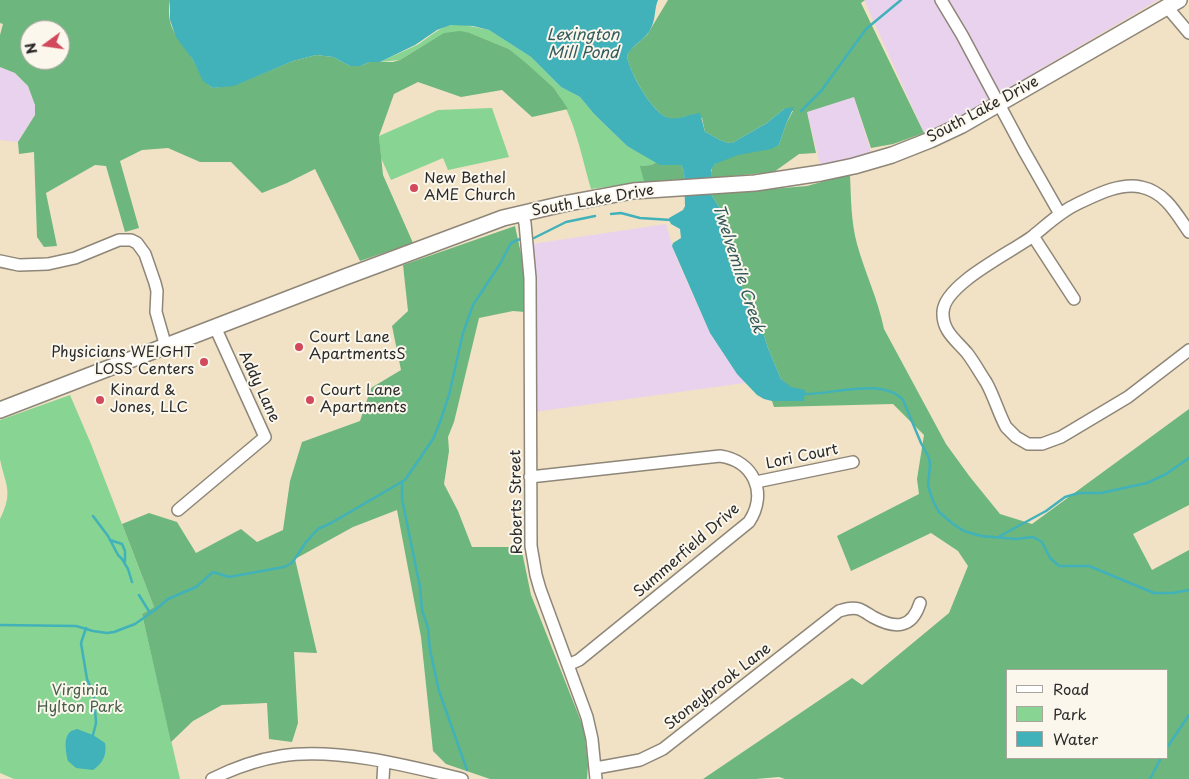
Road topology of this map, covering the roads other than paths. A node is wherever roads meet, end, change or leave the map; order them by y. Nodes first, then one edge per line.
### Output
1 (941, 0) edge
2 (1173, 3) edge
3 (1189, 33) edge
4 (998, 103) junction
5 (522, 214) junction
6 (1060, 214) junction
7 (1189, 232) edge
8 (1033, 236) junction
9 (0, 261) edge
10 (1074, 299) dead end
11 (215, 327) junction
12 (166, 347) junction
13 (1189, 350) edge
14 (0, 410) edge
15 (853, 462) dead end
16 (530, 477) junction
17 (756, 482) junction
18 (178, 510) dead end
19 (920, 603) dead end
20 (568, 664) junction
21 (384, 762) junction
22 (596, 774) edge
23 (218, 778) edge
24 (384, 779) edge
25 (462, 779) edge

1 - 4 street
2 - 3 street
2 - 4 main road, South Lake Drive
4 - 5 main road, South Lake Drive
4 - 6 street
5 - 11 main road, South Lake Drive
5 - 16 street, Roberts Street
6 - 7 street
6 - 8 street
8 - 10 street
8 - 13 street
9 - 12 street
11 - 12 main road, South Lake Drive
11 - 18 street, Addy Lane
12 - 14 main road, South Lake Drive
15 - 17 street, Lori Court
16 - 17 street
16 - 20 street, Roberts Street
17 - 20 street, Summerfield Drive
19 - 22 street, Stoneybrook Lane
20 - 22 street, Roberts Street
21 - 23 street
21 - 24 street
21 - 25 street

